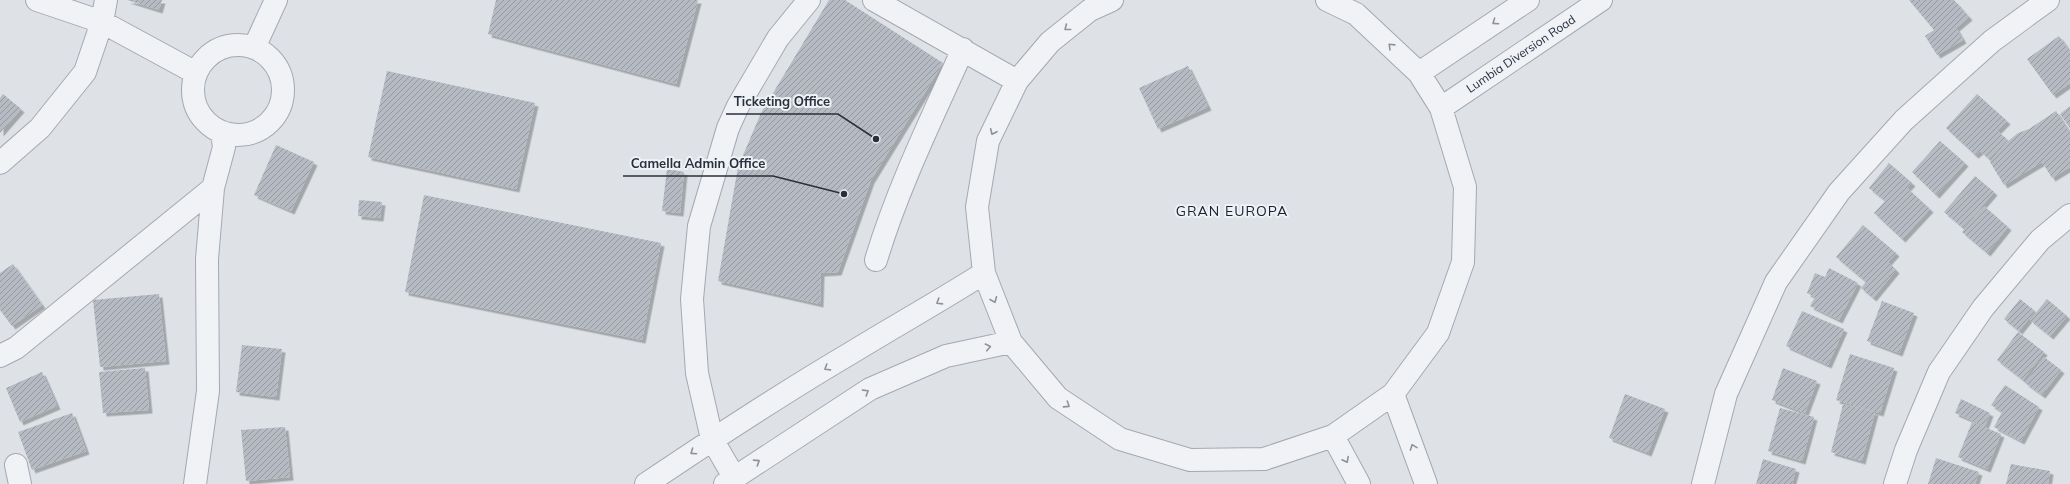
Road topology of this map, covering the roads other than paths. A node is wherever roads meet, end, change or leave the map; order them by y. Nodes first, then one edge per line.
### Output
1 (36, 0) edge
2 (106, 0) edge
3 (276, 0) edge
4 (809, 0) edge
5 (874, 0) edge
6 (1112, 0) edge
7 (1327, 0) edge
8 (1528, 0) edge
9 (1601, 0) edge
10 (2048, 0) edge
11 (1088, 5) edge
12 (102, 22) junction
13 (254, 48) junction
14 (963, 49) junction
15 (196, 73) junction
16 (1419, 73) junction
17 (1017, 81) junction
18 (1441, 108) junction
19 (222, 132) junction
20 (0, 163) edge
21 (213, 188) junction
22 (2070, 215) edge
23 (876, 260) dead end
24 (984, 273) junction
25 (1012, 342) junction
26 (0, 356) edge
27 (1393, 394) junction
28 (1334, 436) junction
29 (712, 439) junction
30 (730, 481) edge
31 (195, 484) edge
32 (646, 484) edge
33 (1359, 484) edge
34 (1426, 484) edge
35 (1703, 484) edge
36 (1895, 484) edge

1 - 12 street
2 - 12 street
3 - 13 street
4 - 29 street
5 - 14 street
6 - 11 street
16 -> 7 street
8 -> 16 street
9 - 18 street, Lumbia Diversion Road
10 - 35 street
11 -> 17 street
12 - 15 street
12 - 20 street
13 - 15 street
13 - 19 street
14 - 17 street
14 - 23 street
15 - 19 street
16 - 18 street
17 -> 24 street
18 - 27 street
19 - 21 street
21 - 26 street
21 - 31 street
22 - 36 street
24 -> 25 street
24 -> 29 street
25 -> 28 street
30 -> 25 street
27 - 28 street
34 -> 27 street
28 -> 33 street
29 - 30 street
29 -> 32 street

